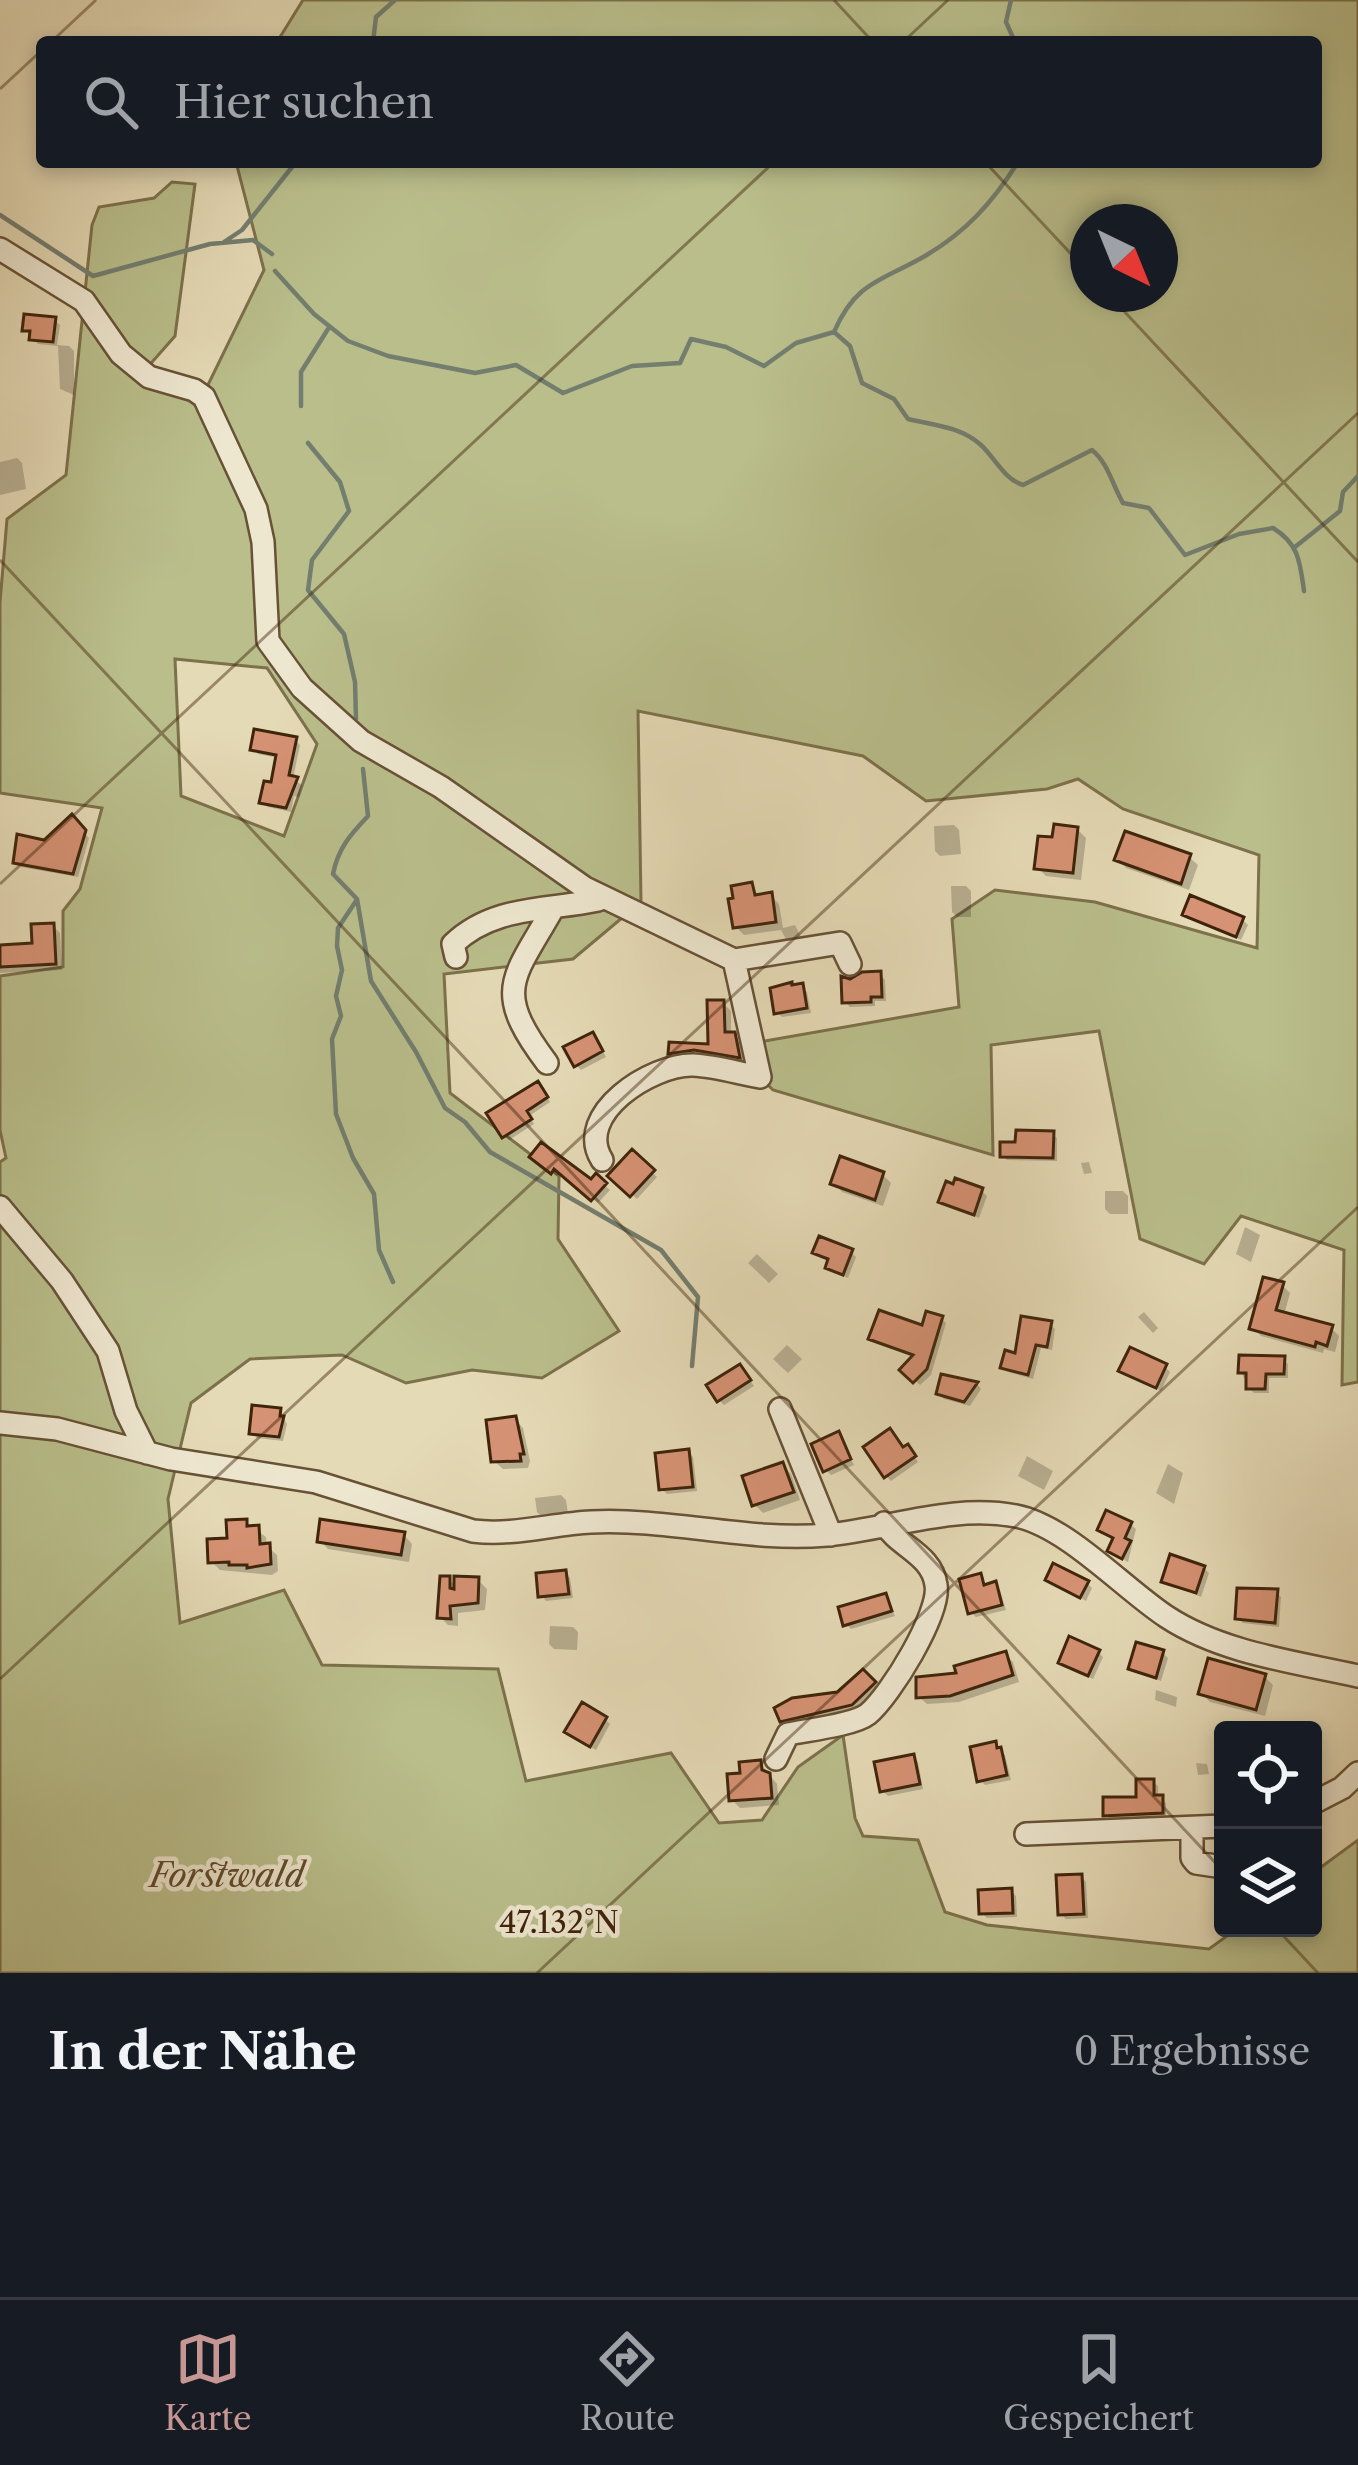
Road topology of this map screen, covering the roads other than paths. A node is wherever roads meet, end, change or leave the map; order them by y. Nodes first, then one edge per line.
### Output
1 (0, 249) edge
2 (599, 895) junction
3 (552, 910) junction
4 (456, 957) dead end
5 (734, 960) junction
6 (850, 964) dead end
7 (547, 1063) dead end
8 (602, 1160) dead end
9 (0, 1208) edge
10 (780, 1409) dead end
11 (0, 1424) edge
12 (147, 1453) junction
13 (884, 1523) junction
14 (831, 1535) junction
15 (1358, 1676) edge
16 (776, 1760) dead end
17 (1358, 1773) edge
18 (1322, 1798) edge
19 (1214, 1827) edge
20 (1192, 1829) junction
21 (1025, 1834) dead end
22 (1214, 1866) edge

1 - 2 street
2 - 3 street
2 - 5 street
3 - 4 street
3 - 7 street
5 - 6 street
5 - 8 street
9 - 12 street
10 - 14 street
11 - 12 street
12 - 14 street
13 - 14 street
13 - 15 street
13 - 16 street
17 - 18 street
19 - 20 street
20 - 21 street
20 - 22 street

